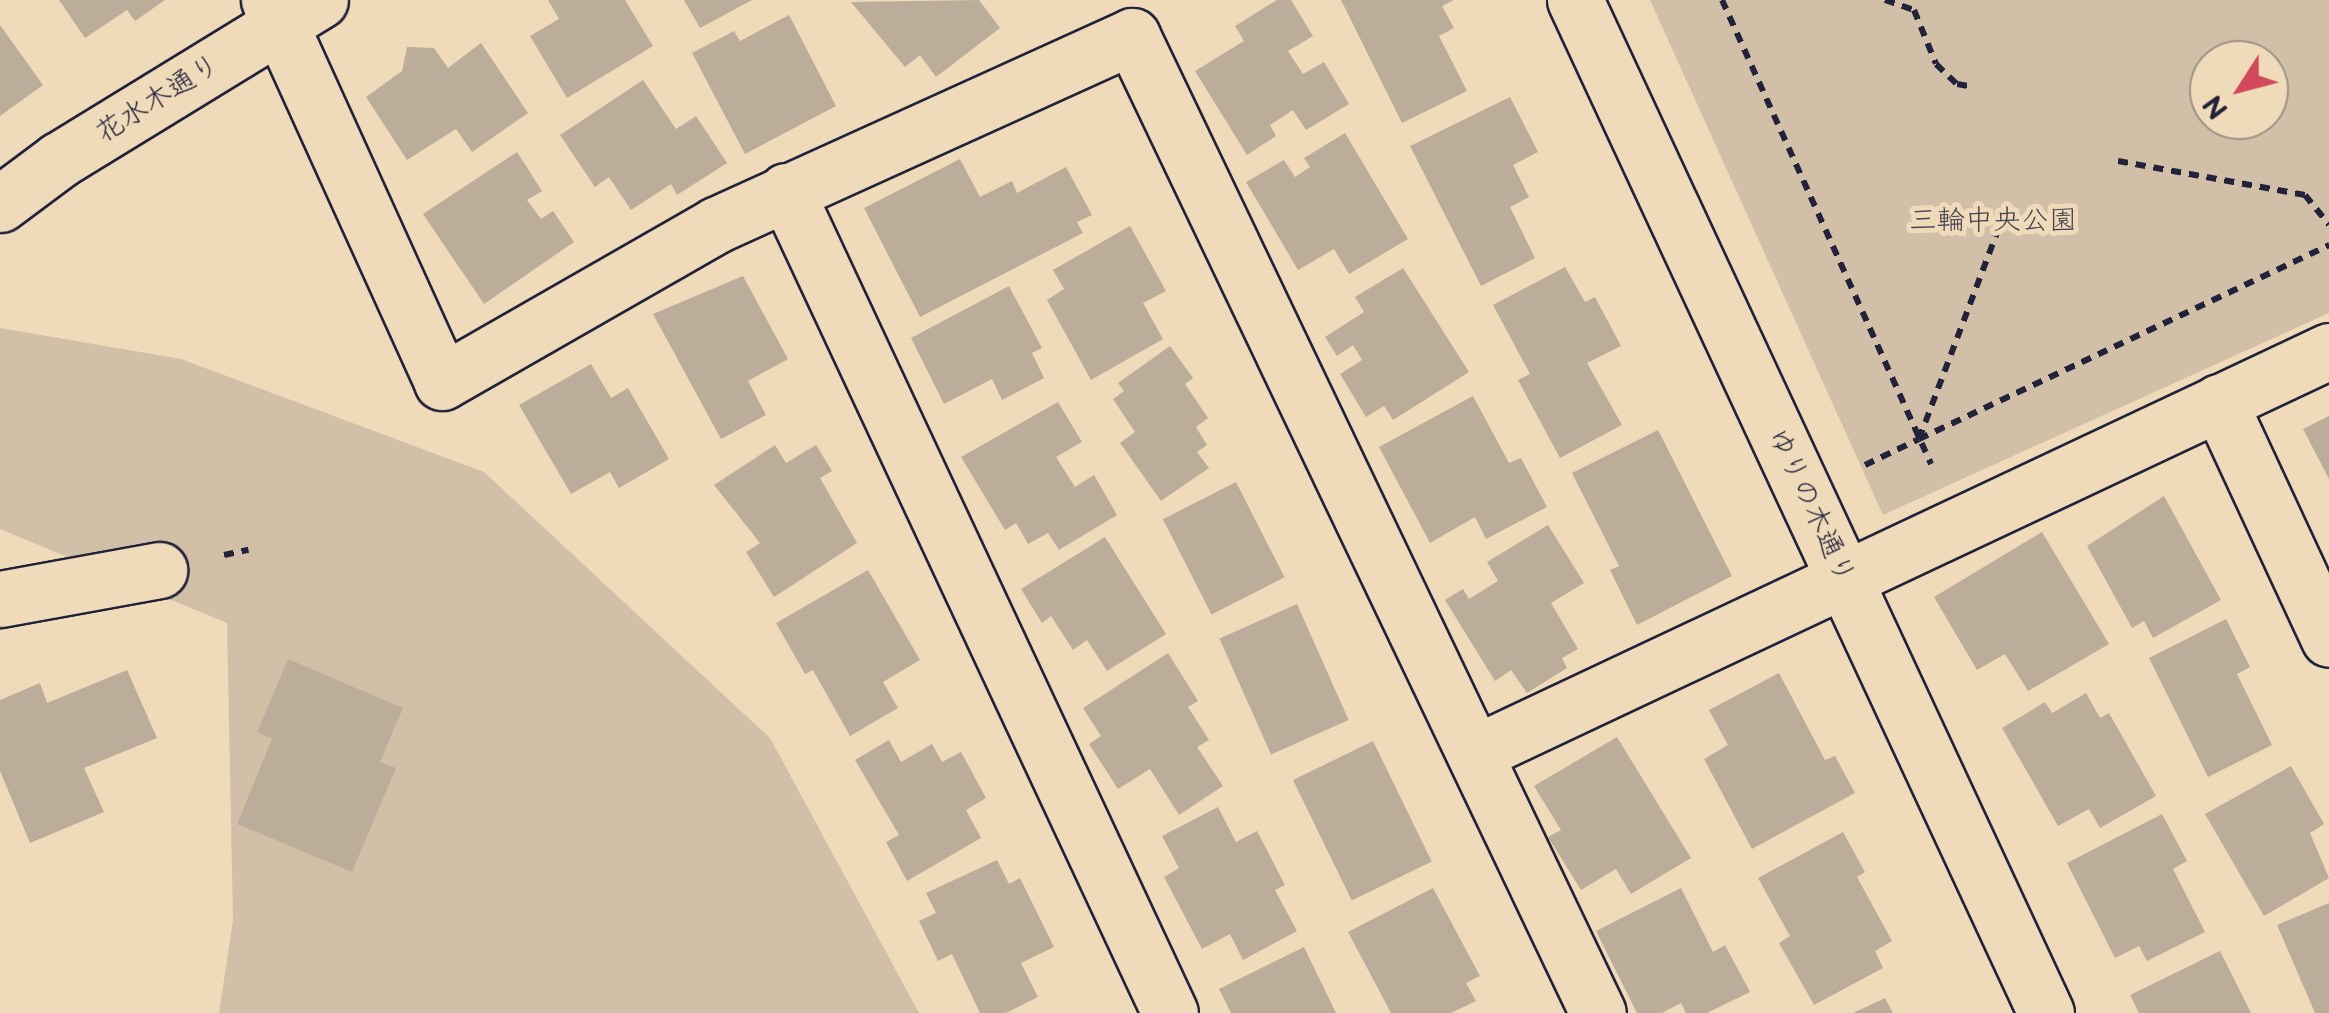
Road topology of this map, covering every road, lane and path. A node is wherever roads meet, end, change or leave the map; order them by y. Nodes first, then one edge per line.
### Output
1 (1575, 0) edge
2 (1722, 0) edge
3 (1885, 0) edge
4 (289, 8) edge
5 (1974, 86) dead end
6 (2118, 161) dead end
7 (786, 192) junction
8 (0, 204) edge
9 (2329, 225) edge
10 (1997, 232) dead end
11 (2329, 245) edge
12 (2329, 350) edge
13 (2219, 402) junction
14 (1919, 439) junction
15 (1860, 467) dead end
16 (159, 570) dead end
17 (1845, 580) junction
18 (0, 599) edge
19 (2329, 640) edge
20 (1477, 752) junction
21 (1170, 1013) edge
22 (1598, 1013) edge
23 (2046, 1013) edge

1 - 17 street, ゆりの木通り
2 - 14 path
3 - 5 path
4 - 7 street
4 - 8 street, 花水木通り
6 - 9 path
7 - 20 street
7 - 21 street
10 - 14 path
11 - 14 path
12 - 13 street
13 - 17 street
13 - 19 street
14 - 15 path
16 - 18 street
17 - 20 street
17 - 23 street, ゆりの木通り
20 - 22 street

